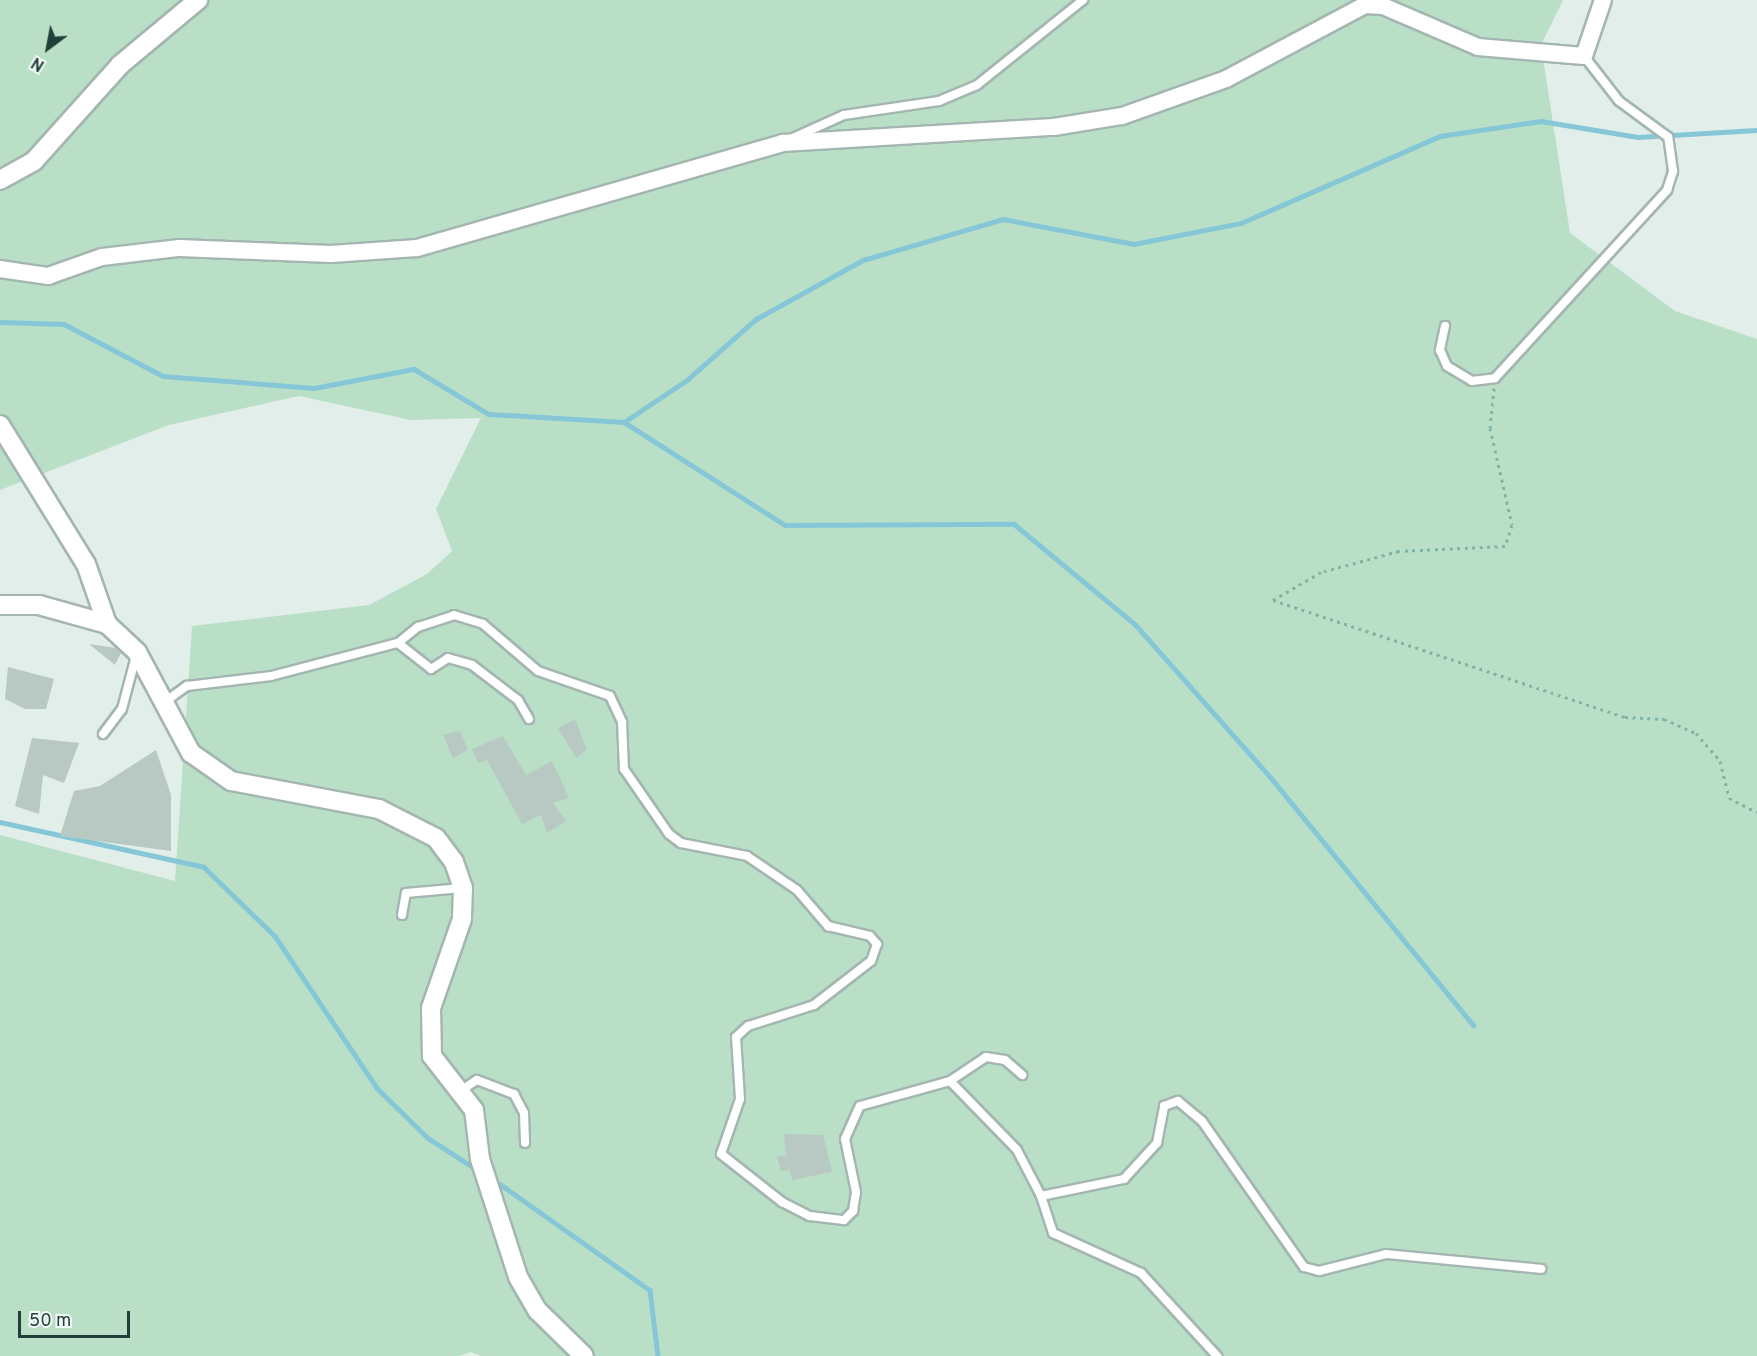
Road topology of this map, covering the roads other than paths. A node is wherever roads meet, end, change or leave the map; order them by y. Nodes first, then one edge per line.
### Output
1 (198, 0) edge
2 (1083, 0) edge
3 (1603, 0) edge
4 (1584, 56) junction
5 (782, 143) junction
6 (0, 180) edge
7 (0, 268) edge
8 (1445, 326) dead end
9 (0, 425) edge
10 (0, 606) edge
11 (107, 624) junction
12 (398, 644) junction
13 (136, 652) junction
14 (166, 701) junction
15 (529, 719) dead end
16 (103, 734) dead end
17 (463, 888) junction
18 (402, 915) dead end
19 (1022, 1075) dead end
20 (950, 1081) junction
21 (462, 1090) junction
22 (525, 1143) dead end
23 (1041, 1196) junction
24 (1541, 1269) dead end
25 (584, 1356) edge
26 (1217, 1356) edge

1 - 6 street
2 - 5 lane
3 - 4 street
4 - 5 street
4 - 8 lane
5 - 7 street
9 - 11 street
10 - 11 street
11 - 13 street
12 - 14 lane
12 - 15 lane
12 - 20 lane
13 - 14 street
13 - 16 lane
14 - 17 street
17 - 18 lane
17 - 21 street
19 - 20 lane
20 - 23 lane
21 - 22 lane
21 - 25 street
23 - 24 lane
23 - 26 lane

